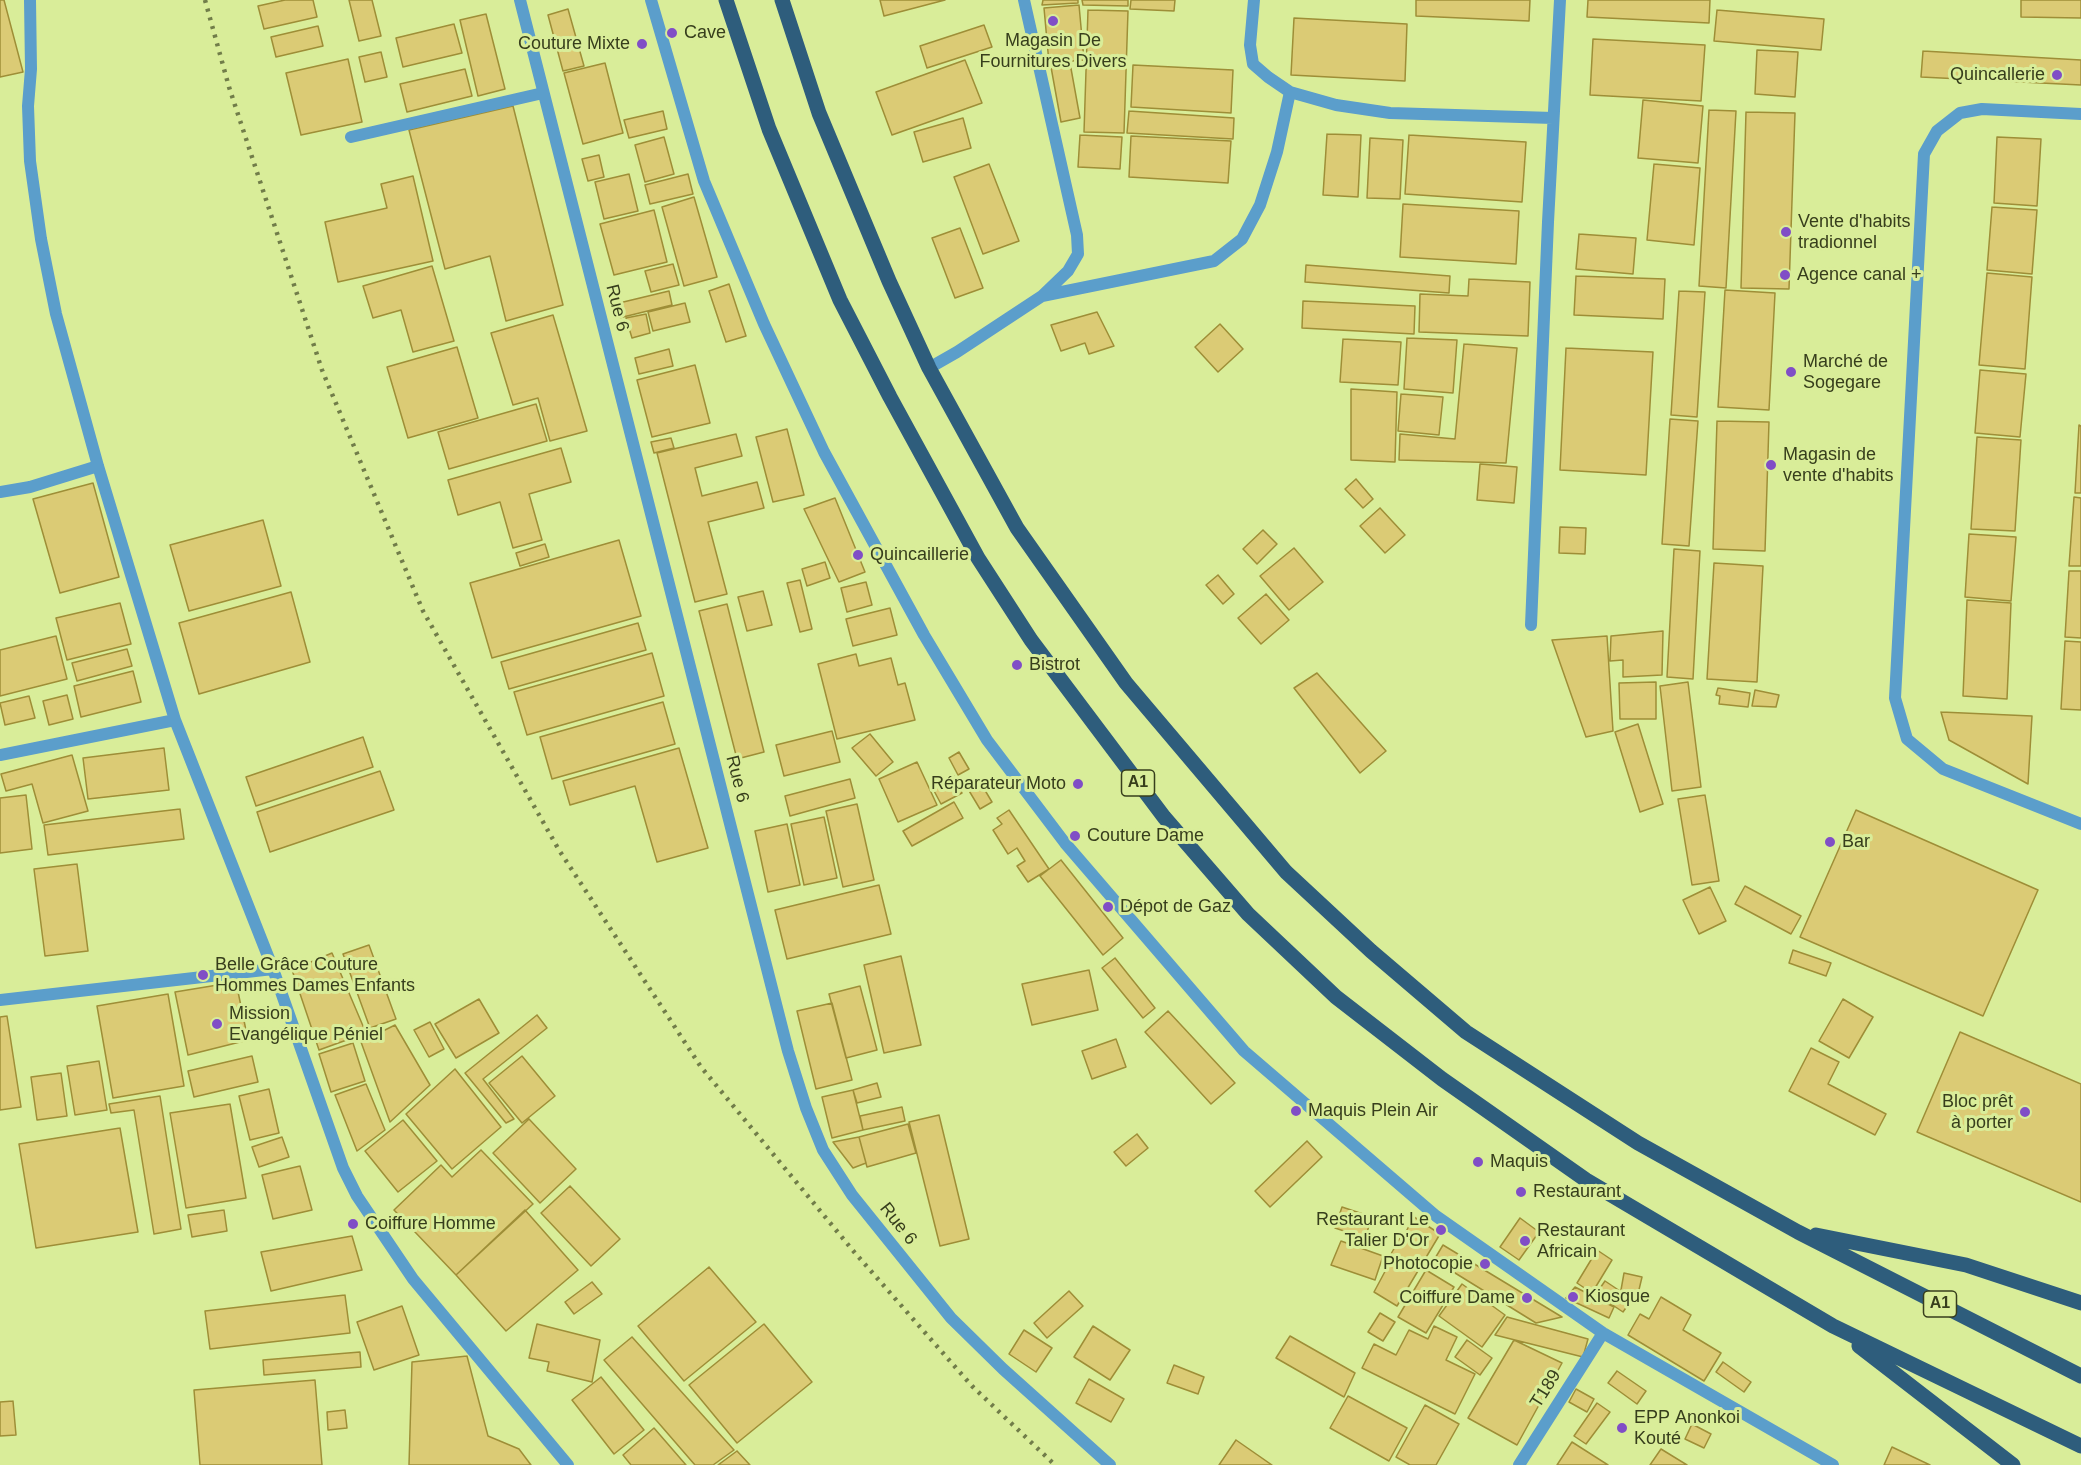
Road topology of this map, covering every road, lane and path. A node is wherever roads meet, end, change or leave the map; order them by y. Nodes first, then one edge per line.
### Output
1 (30, 0) edge
2 (520, 0) edge
3 (651, 0) edge
4 (726, 0) edge
5 (782, 0) edge
6 (1024, 0) edge
7 (1254, 0) edge
8 (1560, 0) edge
9 (1290, 92) junction
10 (543, 93) junction
11 (2081, 114) edge
12 (1553, 118) junction
13 (351, 137) dead end
14 (1042, 296) junction
15 (929, 368) junction
16 (98, 466) junction
17 (0, 492) edge
18 (1531, 625) dead end
19 (175, 720) junction
20 (0, 755) edge
21 (2081, 824) edge
22 (273, 969) junction
23 (0, 1000) edge
24 (1798, 1232) junction
25 (2081, 1303) edge
26 (1833, 1326) junction
27 (1603, 1333) junction
28 (2081, 1376) edge
29 (2081, 1446) edge
30 (568, 1465) edge
31 (1110, 1465) edge
32 (1519, 1465) edge
33 (1833, 1465) edge
34 (2013, 1465) edge

1 - 16 street
2 - 10 street, Rue 6
3 - 27 street
4 - 26 main road, A1
5 - 15 main road, A1
6 - 14 street
7 - 9 street
8 - 12 street
9 - 12 street
9 - 14 street
10 - 13 street
10 - 31 street, Rue 6
11 - 21 street
12 - 18 street
14 - 15 street
15 - 24 main road, A1
16 - 17 street
16 - 19 street
19 - 20 street
19 - 22 street
22 - 23 street
22 - 30 street
24 - 25 main road
24 - 28 main road, A1
26 - 29 main road, A1
26 - 34 main road
27 - 32 street, T189
27 - 33 street

